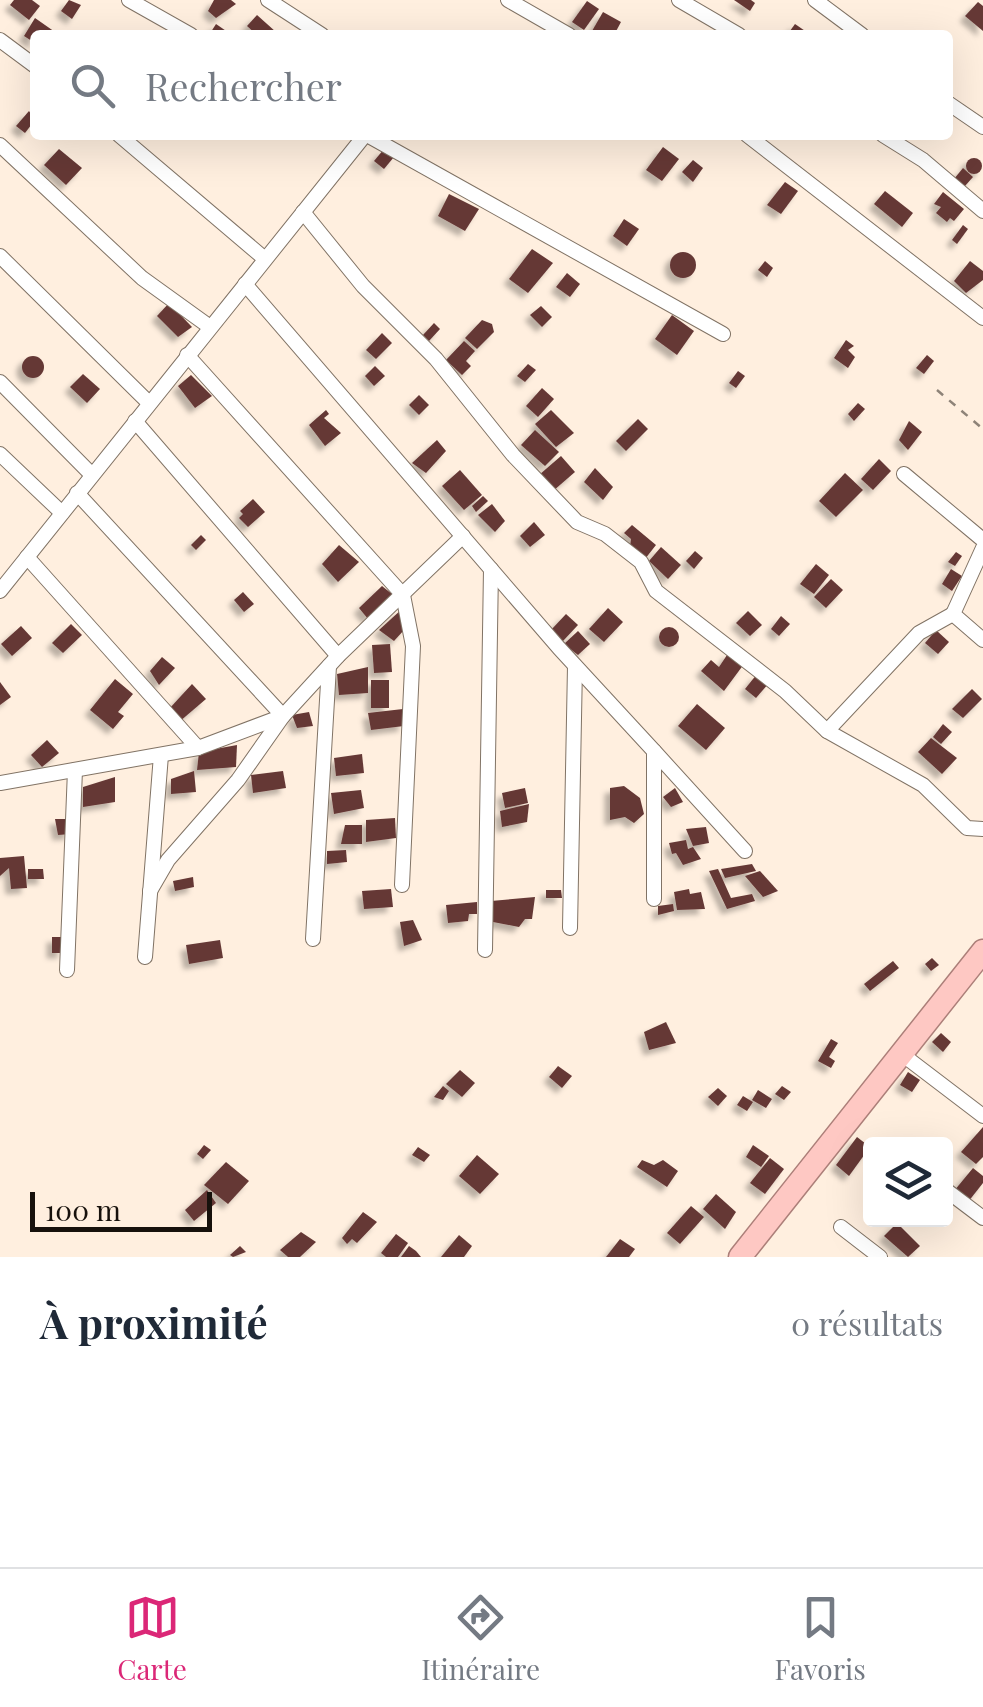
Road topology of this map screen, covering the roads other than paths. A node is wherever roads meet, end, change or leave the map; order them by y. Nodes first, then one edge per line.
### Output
1 (130, 0) edge
2 (268, 0) edge
3 (508, 0) edge
4 (679, 0) edge
5 (815, 0) edge
6 (181, 30) edge
7 (314, 30) edge
8 (560, 30) edge
9 (730, 30) edge
10 (855, 30) edge
11 (0, 40) edge
12 (30, 62) edge
13 (953, 106) edge
14 (983, 126) edge
15 (125, 140) edge
16 (362, 140) edge
17 (375, 140) edge
18 (753, 140) edge
19 (890, 140) edge
20 (0, 145) edge
21 (983, 211) edge
22 (302, 212) junction
23 (0, 256) edge
24 (265, 259) junction
25 (244, 284) junction
26 (983, 318) edge
27 (210, 327) junction
28 (723, 334) dead end
29 (187, 355) junction
30 (0, 382) edge
31 (149, 403) junction
32 (135, 420) junction
33 (0, 454) edge
34 (92, 474) junction
35 (904, 474) dead end
36 (78, 493) junction
37 (62, 513) junction
38 (463, 536) junction
39 (983, 540) edge
40 (983, 548) edge
41 (26, 557) junction
42 (491, 569) junction
43 (6, 571) edge
44 (0, 591) edge
45 (403, 595) junction
46 (953, 614) junction
47 (983, 640) edge
48 (334, 661) junction
49 (575, 666) junction
50 (283, 716) junction
51 (827, 731) junction
52 (198, 748) junction
53 (654, 750) junction
54 (161, 755) junction
55 (76, 770) junction
56 (2, 781) edge
57 (983, 829) edge
58 (745, 851) dead end
59 (402, 885) dead end
60 (150, 892) junction
61 (654, 899) dead end
62 (570, 928) dead end
63 (313, 939) dead end
64 (485, 950) dead end
65 (983, 951) edge
66 (145, 958) dead end
67 (67, 970) dead end
68 (904, 1055) junction
69 (983, 1116) edge
70 (953, 1195) edge
71 (983, 1218) edge
72 (841, 1227) dead end
73 (740, 1257) edge
74 (880, 1257) edge

1 - 6 street
2 - 7 street
3 - 8 street
4 - 9 street
5 - 10 street
11 - 12 street
13 - 14 street
15 - 24 street
16 - 22 street
17 - 28 street
18 - 26 street
19 - 21 street
20 - 27 street
22 - 24 street
22 - 51 street
23 - 31 street
24 - 25 street
25 - 27 street
25 - 38 street
27 - 29 street
29 - 31 street
29 - 45 street
30 - 34 street
31 - 32 street
32 - 34 street
32 - 48 street
33 - 37 street
34 - 36 street
35 - 39 street
36 - 37 street
36 - 50 street
37 - 41 street
38 - 42 street
38 - 45 street
40 - 46 street
41 - 43 street
41 - 52 street
42 - 49 street
42 - 64 street
43 - 44 street
45 - 48 street
45 - 59 street
46 - 47 street
46 - 51 street
48 - 50 street
48 - 63 street
49 - 53 street
49 - 62 street
50 - 52 street
50 - 60 street
51 - 57 street
52 - 54 street
53 - 58 street
53 - 61 street
54 - 55 street
54 - 60 street
55 - 56 street
55 - 67 street
60 - 66 street
65 - 68 highway
68 - 69 street
68 - 73 highway
70 - 71 street
72 - 74 street

